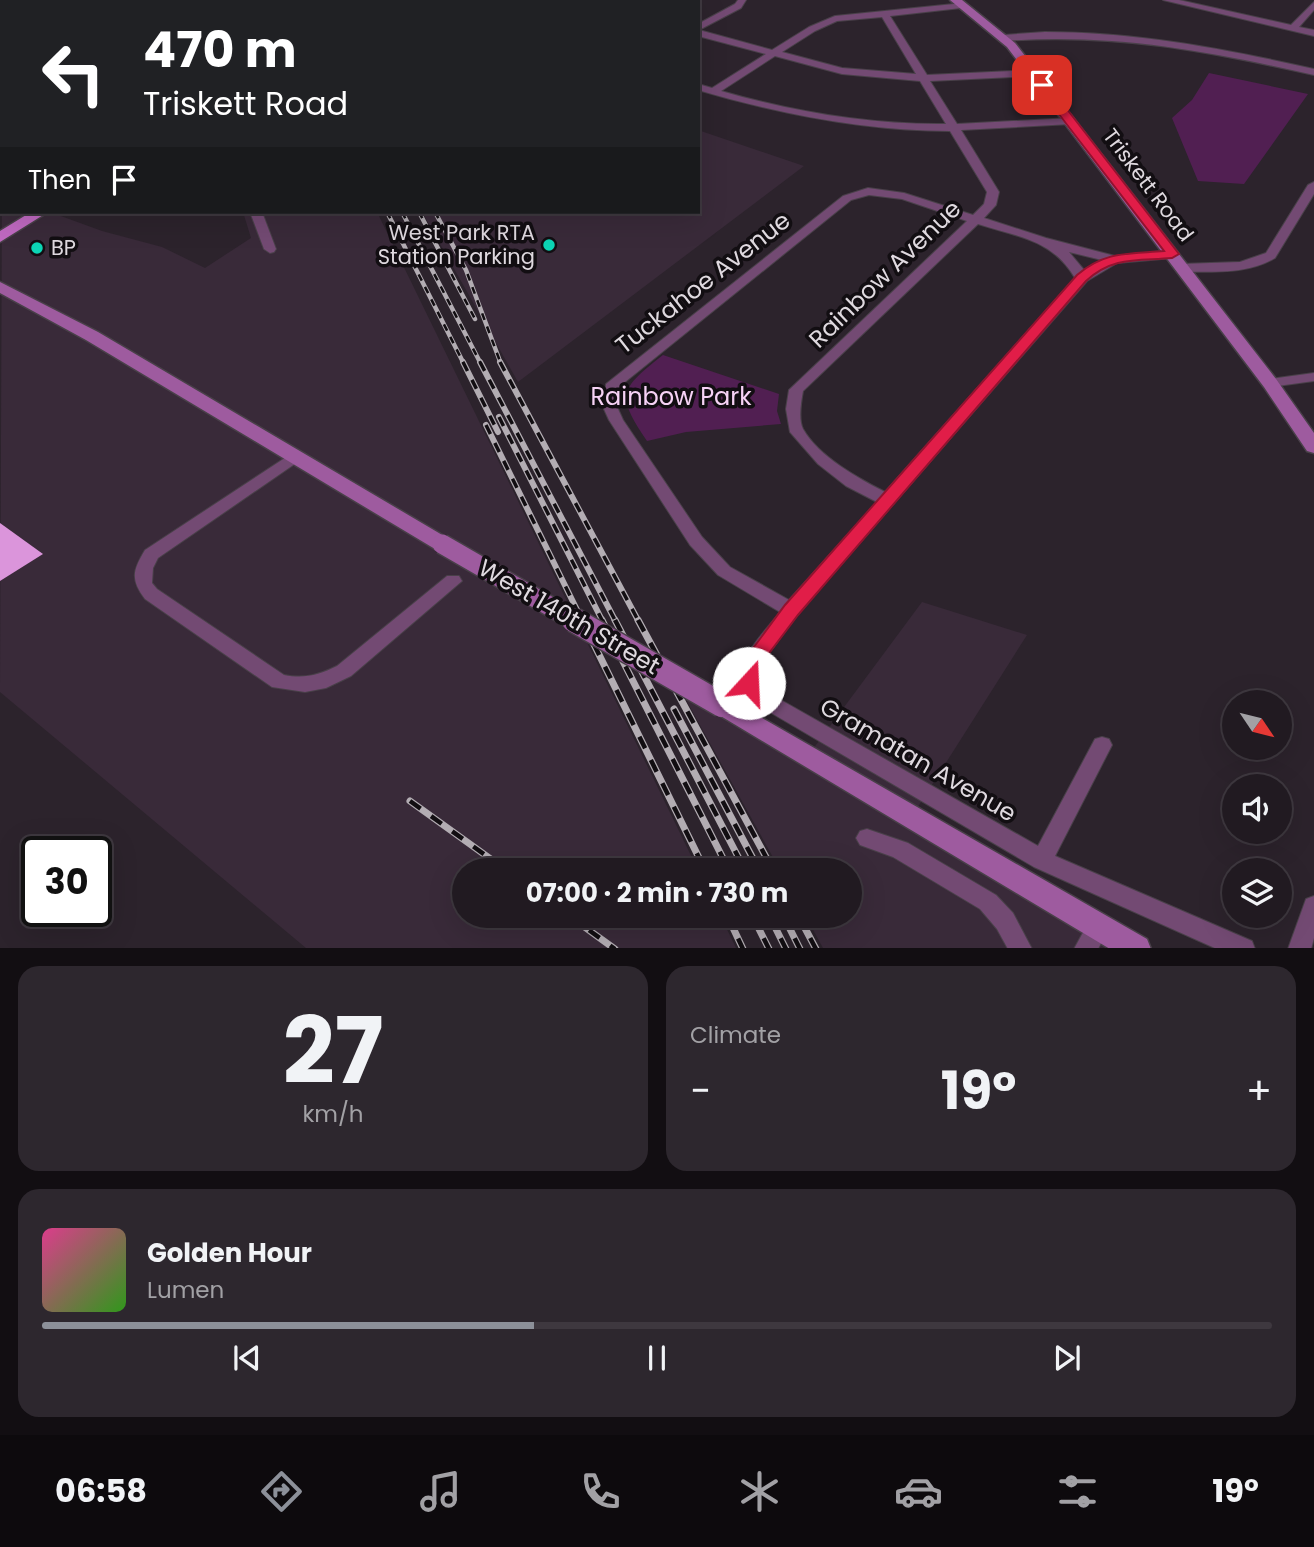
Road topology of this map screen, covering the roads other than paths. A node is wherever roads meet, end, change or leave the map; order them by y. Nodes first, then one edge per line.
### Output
1 (743, 0) edge
2 (1167, 0) edge
3 (958, 2) edge
4 (1193, 3) edge
5 (1314, 5) edge
6 (884, 13) junction
7 (1293, 28) junction
8 (700, 29) edge
9 (700, 31) edge
10 (1314, 33) edge
11 (1003, 38) junction
12 (772, 54) junction
13 (1314, 72) edge
14 (1033, 73) junction
15 (924, 78) junction
16 (700, 88) edge
17 (712, 92) junction
18 (1071, 121) junction
19 (955, 127) junction
20 (1314, 186) edge
21 (38, 214) edge
22 (257, 214) edge
23 (976, 219) junction
24 (0, 238) edge
25 (1052, 243) junction
26 (270, 249) dead end
27 (1111, 258) junction
28 (1177, 261) junction
29 (1082, 278) junction
30 (0, 287) edge
31 (1314, 377) edge
32 (1270, 383) junction
33 (1314, 447) edge
34 (294, 457) junction
35 (889, 501) junction
36 (453, 581) dead end
37 (791, 610) junction
38 (1102, 745) dead end
39 (867, 838) dead end
40 (1042, 860) junction
41 (1314, 906) edge
42 (1092, 937) edge
43 (1021, 948) edge
44 (1137, 948) edge
45 (1244, 948) edge
46 (1299, 948) edge

1 - 8 street
2 - 4 street
3 - 6 street
3 - 11 main road, Triskett Road
4 - 7 street
5 - 7 street
6 - 12 street
6 - 15 street, Rainbow Avenue
7 - 10 street
9 - 12 street
11 - 13 street
11 - 14 main road, Triskett Road
12 - 15 street
12 - 17 street
14 - 15 street
14 - 18 main road, Triskett Road
15 - 19 street, Rainbow Avenue
16 - 17 street
17 - 19 street
18 - 19 street
18 - 28 main road, Triskett Road
19 - 23 street, Rainbow Avenue
20 - 28 street
21 - 24 main road
22 - 26 street
23 - 25 street
23 - 35 street, Rainbow Avenue
23 - 37 street, Tuckahoe Avenue
25 - 27 street
25 - 29 street
27 - 28 street
27 - 29 street, Gramatan Avenue
28 - 32 main road, Triskett Road
29 - 35 street, Gramatan Avenue
30 - 34 main road, West 140th Street
31 - 32 street
32 - 33 main road, Triskett Road
34 - 36 street
34 - 42 main road, West 140th Street, bridge
35 - 37 street, Gramatan Avenue
37 - 40 street, Gramatan Avenue
38 - 40 street
39 - 43 street
40 - 45 street, Gramatan Avenue
41 - 46 street
42 - 44 main road, West 140th Street

